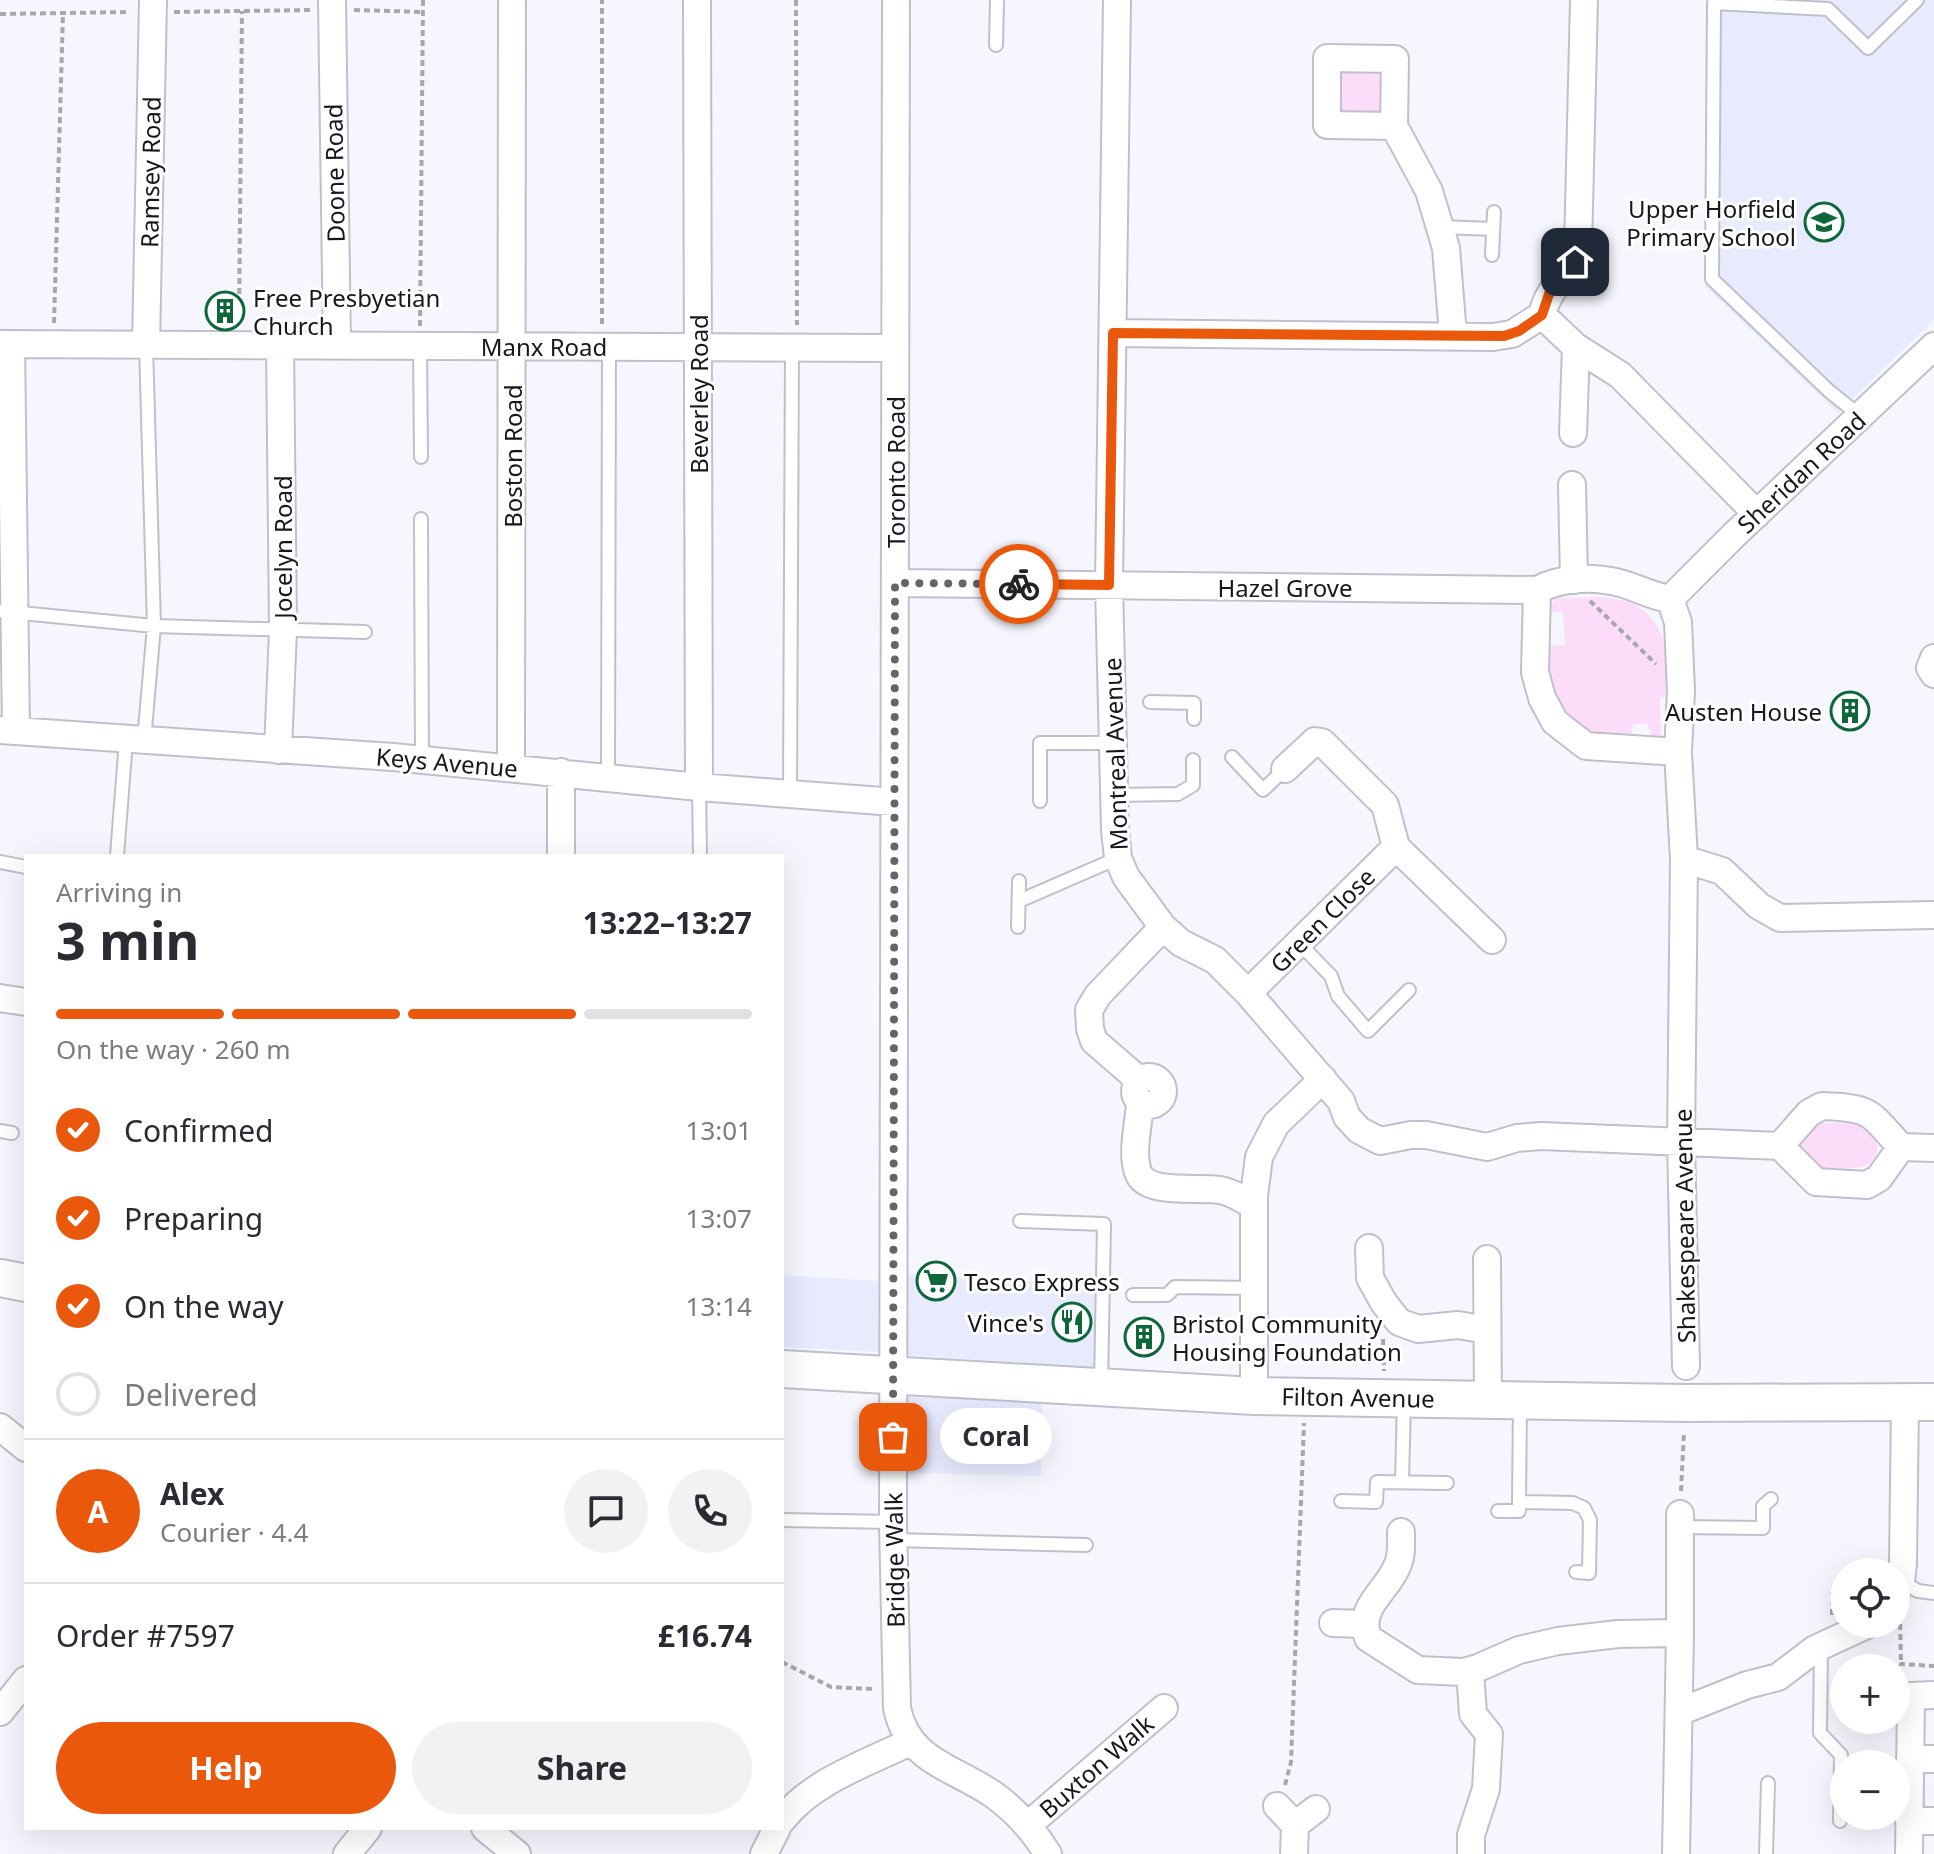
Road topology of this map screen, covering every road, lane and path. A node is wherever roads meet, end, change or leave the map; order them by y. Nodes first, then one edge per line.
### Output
1 (423, 0) edge
2 (512, 0) edge
3 (602, 0) edge
4 (697, 0) edge
5 (796, 0) edge
6 (896, 0) edge
7 (997, 0) edge
8 (1117, 0) edge
9 (1584, 0) edge
10 (1917, 0) edge
11 (332, 5) edge
12 (153, 6) edge
13 (242, 11) junction
14 (423, 12) junction
15 (63, 13) junction
16 (0, 14) edge
17 (996, 45) dead end
18 (1394, 126) dead end
19 (1494, 212) dead end
20 (1440, 227) junction
21 (1493, 229) junction
22 (1492, 255) dead end
23 (1542, 315) junction
24 (1113, 333) junction
25 (1453, 335) junction
26 (5, 344) edge
27 (53, 344) junction
28 (146, 345) junction
29 (239, 345) junction
30 (280, 345) junction
31 (337, 345) junction
32 (420, 346) junction
33 (512, 346) junction
34 (1934, 346) edge
35 (606, 347) junction
36 (698, 347) junction
37 (795, 347) junction
38 (1576, 347) junction
39 (895, 348) junction
40 (1860, 416) junction
41 (1573, 433) dead end
42 (421, 457) dead end
43 (1572, 485) dead end
44 (1757, 514) junction
45 (421, 519) dead end
46 (1574, 580) junction
47 (895, 583) junction
48 (1109, 585) junction
49 (1537, 590) junction
50 (1670, 599) junction
51 (7, 612) edge
52 (154, 626) junction
53 (283, 630) junction
54 (365, 632) dead end
55 (1934, 658) edge
56 (1934, 674) edge
57 (1681, 691) junction
58 (1150, 702) dead end
59 (1194, 719) dead end
60 (8, 730) edge
61 (135, 741) junction
62 (1113, 743) junction
63 (1647, 744) dead end
64 (278, 750) junction
65 (1232, 757) dead end
66 (422, 760) junction
67 (1193, 760) dead end
68 (511, 767) junction
69 (1285, 769) joint
70 (561, 772) junction
71 (608, 777) junction
72 (699, 787) junction
73 (790, 794) junction
74 (1115, 795) junction
75 (1040, 801) dead end
76 (894, 802) junction
77 (1396, 847) junction
78 (117, 854) edge
79 (561, 854) edge
80 (700, 854) edge
81 (1118, 858) junction
82 (1684, 859) junction
83 (0, 862) edge
84 (24, 867) edge
85 (1019, 881) dead end
86 (1019, 901) junction
87 (1934, 915) edge
88 (1018, 927) dead end
89 (1163, 927) junction
90 (1492, 940) dead end
91 (1299, 943) junction
92 (1409, 990) dead end
93 (1248, 993) junction
94 (0, 998) edge
95 (24, 1002) edge
96 (1323, 1079) junction
97 (1681, 1142) junction
98 (1780, 1146) junction
99 (1901, 1147) junction
100 (1934, 1148) edge
101 (1254, 1206) junction
102 (1020, 1221) dead end
103 (1369, 1248) dead end
104 (1487, 1259) dead end
105 (0, 1278) edge
106 (24, 1283) edge
107 (1254, 1288) junction
108 (1133, 1295) dead end
109 (1387, 1309) junction
110 (1487, 1330) junction
111 (1686, 1366) dead end
112 (784, 1369) edge
113 (893, 1376) junction
114 (1101, 1387) junction
115 (1254, 1396) junction
116 (1305, 1397) junction
117 (1394, 1397) junction
118 (1504, 1399) junction
119 (1919, 1402) edge
120 (1685, 1403) junction
121 (0, 1427) edge
122 (24, 1446) edge
123 (1402, 1482) junction
124 (1447, 1483) dead end
125 (1771, 1499) dead end
126 (1341, 1501) dead end
127 (1519, 1502) junction
128 (1498, 1511) dead end
129 (784, 1520) edge
130 (1680, 1520) junction
131 (893, 1531) junction
132 (1401, 1532) dead end
133 (1086, 1545) dead end
134 (1902, 1558) edge
135 (1576, 1572) dead end
136 (1910, 1589) edge
137 (1934, 1593) edge
138 (1333, 1623) dead end
139 (1365, 1624) junction
140 (1680, 1633) junction
141 (1841, 1638) edge
142 (1821, 1646) junction
143 (784, 1663) edge
144 (1470, 1671) junction
145 (24, 1682) edge
146 (896, 1690) junction
147 (1934, 1695) edge
148 (1164, 1708) dead end
149 (0, 1712) edge
150 (1679, 1712) junction
151 (910, 1742) junction
152 (1836, 1750) edge
153 (1922, 1759) edge
154 (1768, 1783) dead end
155 (1296, 1813) joint
156 (784, 1819) edge
157 (1922, 1821) edge
158 (1028, 1825) junction
159 (366, 1830) edge
160 (487, 1830) edge
161 (347, 1854) edge
162 (517, 1854) edge
163 (1048, 1854) edge
164 (1294, 1854) edge
165 (1471, 1854) edge
166 (1676, 1854) edge
167 (1766, 1854) edge
168 (1909, 1854) edge

1 - 14 path
2 - 33 street, Boston Road
3 - 35 path
4 - 36 street, Beverley Road
5 - 37 path
6 - 39 street, Toronto Road
7 - 17 lane
8 - 24 street, Montreal Avenue
9 - 23 street
10 - 40 lane
11 - 13 path
11 - 14 path
11 - 31 street, Doone Road
12 - 13 path
12 - 15 path
12 - 28 street, Ramsey Road
13 - 29 path
14 - 32 path
15 - 16 path
15 - 27 path
18 - 20 street
19 - 21 lane
20 - 21 lane
20 - 25 street
21 - 22 lane
23 - 25 street
23 - 38 street
24 - 25 street
24 - 48 street, Montreal Avenue
26 - 27 street, Manx Road
26 - 51 street
27 - 28 street, Manx Road
28 - 29 street, Manx Road
28 - 52 lane
29 - 30 street, Manx Road
30 - 31 street, Manx Road
30 - 53 street, Jocelyn Road
31 - 32 street, Manx Road
32 - 33 street, Manx Road
32 - 42 lane
33 - 35 street, Manx Road
33 - 68 street, Boston Road
34 - 40 street, Sheridan Road
35 - 36 street, Manx Road
35 - 71 lane
36 - 37 street, Manx Road
36 - 72 street, Beverley Road
37 - 39 street, Manx Road
37 - 73 lane
38 - 41 street
38 - 44 street
39 - 47 street, Toronto Road
40 - 44 street, Sheridan Road
43 - 46 street
44 - 50 street, Sheridan Road
45 - 66 lane
46 - 49 street, Hazel Grove
46 - 50 street, Hazel Grove
46 - 57 path
47 - 48 street, Hazel Grove
47 - 76 street, Toronto Road
48 - 49 street, Hazel Grove
48 - 62 street, Montreal Avenue
49 - 63 street
50 - 57 street, Shakespeare Avenue
51 - 52 lane
51 - 60 street
52 - 53 lane
52 - 61 lane
53 - 54 lane
53 - 64 street, Jocelyn Road
55 - 56 street
57 - 82 street, Shakespeare Avenue
58 - 59 lane
60 - 61 street, Keys Avenue
61 - 64 street, Keys Avenue
61 - 78 lane
62 - 74 street, Montreal Avenue
62 - 75 lane
64 - 66 street, Keys Avenue
65 - 69 lane, Green Close
66 - 68 street, Keys Avenue
67 - 74 lane
68 - 70 street, Keys Avenue
69 - 77 street, Green Close
70 - 71 street, Keys Avenue
70 - 79 street
71 - 72 street, Keys Avenue
72 - 73 street, Keys Avenue
72 - 80 lane
73 - 76 street, Keys Avenue
74 - 81 street, Montreal Avenue
76 - 113 street, Toronto Road
77 - 90 street, Green Close
77 - 91 street, Green Close
81 - 86 lane
81 - 89 street, Montreal Avenue
82 - 87 street
82 - 97 street, Shakespeare Avenue
83 - 84 lane
85 - 86 lane
86 - 88 lane
89 - 93 street, Montreal Avenue
89 - 101 street
91 - 92 lane
91 - 93 street, Green Close
93 - 96 street, Montreal Avenue
94 - 95 street
96 - 97 street, Montreal Avenue
96 - 101 street
97 - 98 street, Montreal Avenue
97 - 111 street, Shakespeare Avenue
98 - 99 street
98 - 99 street
99 - 100 street
101 - 107 street
102 - 114 lane
103 - 109 street
104 - 110 street
105 - 106 street
107 - 108 lane
107 - 115 street
109 - 110 street
109 - 117 path
110 - 118 street
112 - 113 street, Filton Avenue
113 - 114 street, Filton Avenue
113 - 131 street, Bridge Walk
114 - 115 street, Filton Avenue
115 - 116 street, Filton Avenue
116 - 117 street, Filton Avenue
116 - 155 path
117 - 118 street, Filton Avenue
117 - 123 lane
118 - 120 street, Filton Avenue
118 - 127 lane
119 - 120 street, Filton Avenue
119 - 134 street
120 - 130 path
121 - 122 street
123 - 124 lane
123 - 126 lane
125 - 130 lane
127 - 128 lane
127 - 135 lane
129 - 131 lane
130 - 140 street
131 - 133 lane
131 - 146 street, Bridge Walk
132 - 139 street
136 - 137 lane
138 - 139 street
139 - 144 street
140 - 144 street
140 - 150 street
141 - 142 street
142 - 150 street
142 - 152 lane
143 - 146 path
144 - 165 street
145 - 149 street
146 - 151 street, Bridge Walk
147 - 153 street
148 - 158 street, Buxton Walk
150 - 166 street
151 - 156 street
151 - 158 street
153 - 157 street
154 - 167 lane
155 - 164 street
157 - 168 street
158 - 163 street
159 - 161 street
160 - 162 street

